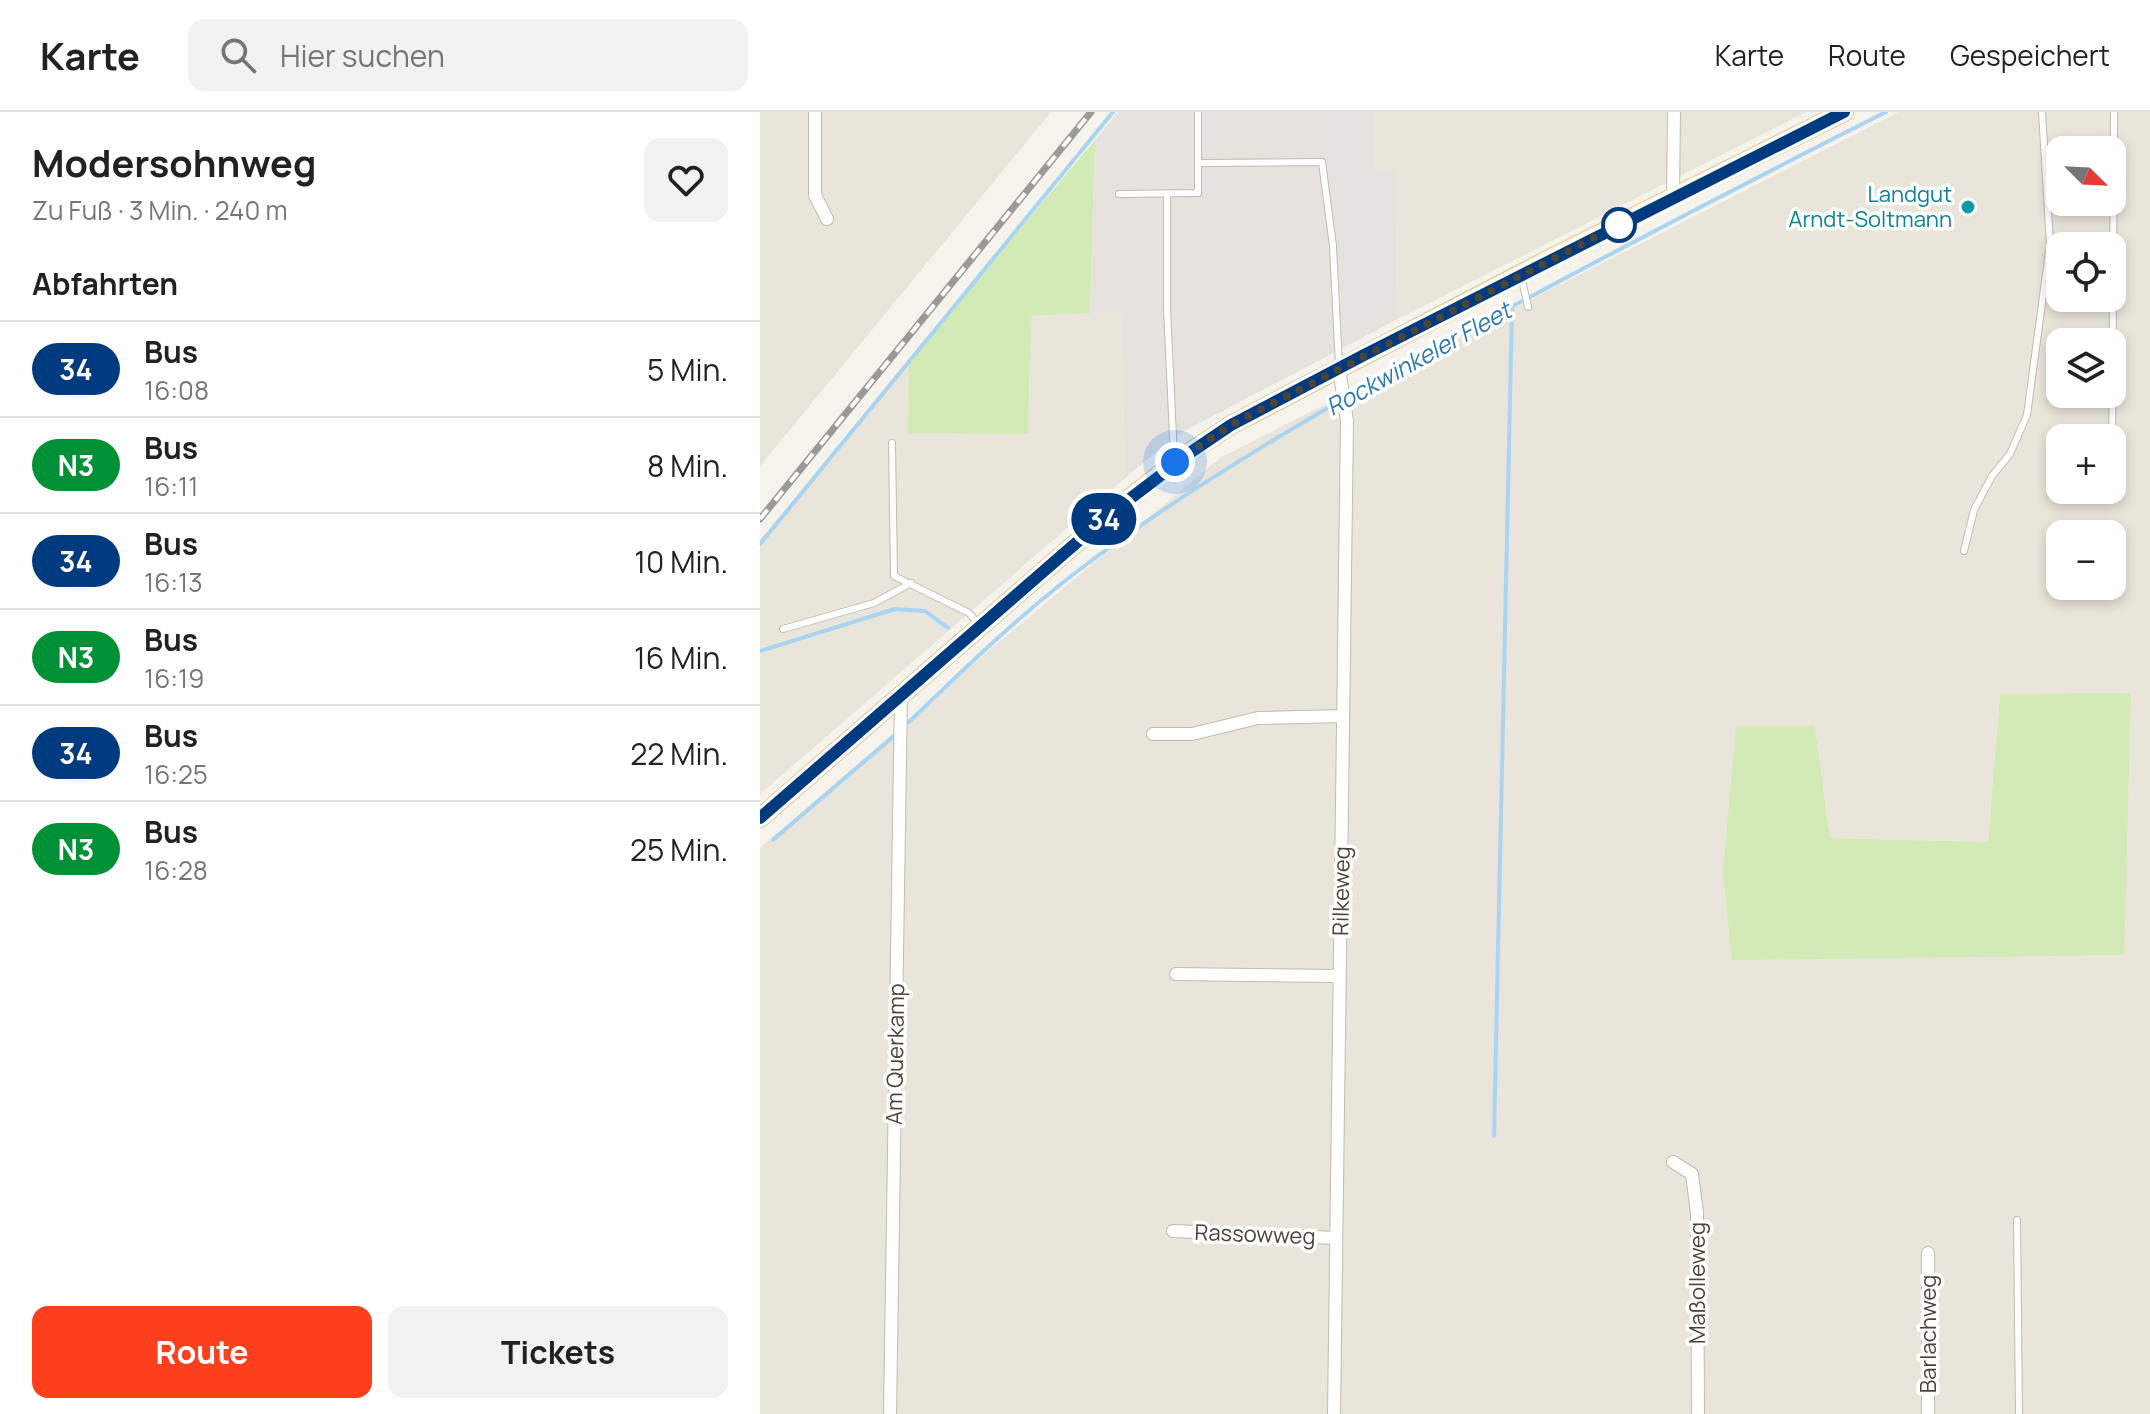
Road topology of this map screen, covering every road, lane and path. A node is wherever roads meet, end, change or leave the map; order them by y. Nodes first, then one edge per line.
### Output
1 (815, 112) edge
2 (1198, 112) edge
3 (1674, 112) edge
4 (1844, 112) edge
5 (2042, 112) edge
6 (2114, 112) edge
7 (1198, 163) junction
8 (1119, 194) dead end
9 (1167, 194) junction
10 (1673, 198) junction
11 (827, 219) dead end
12 (1521, 274) junction
13 (1528, 307) dead end
14 (1341, 377) junction
15 (2112, 424) edge
16 (892, 443) dead end
17 (1175, 462) junction
18 (1964, 551) dead end
19 (911, 583) junction
20 (980, 626) junction
21 (783, 629) dead end
22 (901, 694) junction
23 (1343, 716) junction
24 (1153, 734) dead end
25 (760, 818) edge
26 (1176, 974) dead end
27 (1340, 976) junction
28 (1673, 1162) dead end
29 (2017, 1220) dead end
30 (1173, 1231) dead end
31 (1336, 1238) junction
32 (1928, 1253) dead end
33 (890, 1414) edge
34 (1334, 1414) edge
35 (1698, 1414) edge
36 (1928, 1414) edge
37 (2019, 1414) edge

1 - 11 street
2 - 7 lane
3 - 10 street
4 - 10 main road
5 - 18 lane
6 - 15 lane
7 - 9 lane
7 - 14 lane
8 - 9 lane
9 - 17 lane
10 - 12 main road
12 - 13 lane
12 - 14 main road
14 - 17 main road
14 - 23 street, Rilkeweg
16 - 19 lane
17 - 20 main road
19 - 20 lane
19 - 21 lane
20 - 22 main road
22 - 25 main road
22 - 33 street, Am Querkamp
23 - 24 street
23 - 27 street, Rilkeweg
26 - 27 street
27 - 31 street, Rilkeweg
28 - 35 street, Maßolleweg
29 - 37 lane
30 - 31 street, Rassowweg
31 - 34 street, Rilkeweg
32 - 36 street, Barlachweg

